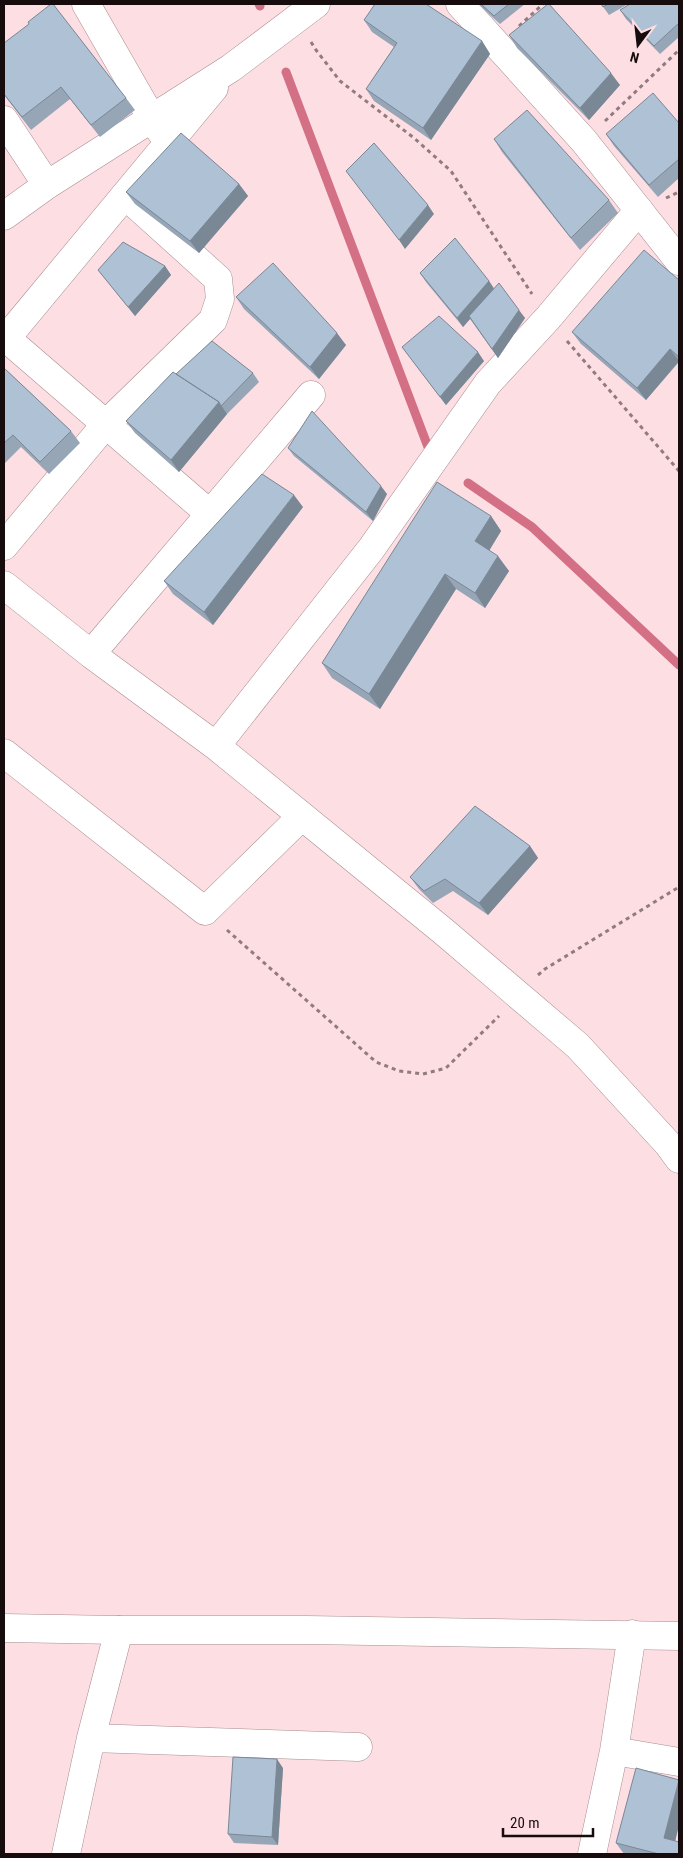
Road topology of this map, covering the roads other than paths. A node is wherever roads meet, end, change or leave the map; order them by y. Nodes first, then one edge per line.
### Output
1 (86, 4) edge
2 (460, 4) edge
3 (307, 11) edge
4 (231, 68) junction
5 (152, 119) junction
6 (4, 120) edge
7 (169, 142) junction
8 (47, 185) junction
9 (125, 195) junction
10 (640, 210) junction
11 (4, 216) edge
12 (679, 261) edge
13 (5, 339) edge
14 (312, 395) dead end
15 (106, 425) junction
16 (210, 514) junction
17 (4, 546) edge
18 (4, 585) edge
19 (91, 654) junction
20 (216, 746) junction
21 (4, 753) edge
22 (302, 816) junction
23 (679, 1159) edge
24 (4, 1628) edge
25 (119, 1630) junction
26 (632, 1634) junction
27 (679, 1636) edge
28 (91, 1738) junction
29 (358, 1748) dead end
30 (614, 1751) junction
31 (679, 1762) edge
32 (66, 1854) edge
33 (592, 1854) edge

1 - 5 street
2 - 10 street
3 - 4 street
4 - 5 street
4 - 7 street
5 - 7 street
5 - 8 street
6 - 8 street
7 - 9 street
8 - 11 street
9 - 13 street
9 - 15 street
10 - 12 street
10 - 20 street
13 - 15 street
14 - 16 street
15 - 16 street
15 - 17 street
16 - 19 street
18 - 19 street
19 - 20 street
20 - 22 street
21 - 22 street
22 - 23 street
24 - 25 street
25 - 26 street
25 - 28 street
26 - 27 street
26 - 30 street
28 - 29 street
28 - 32 street
30 - 31 street
30 - 33 street

